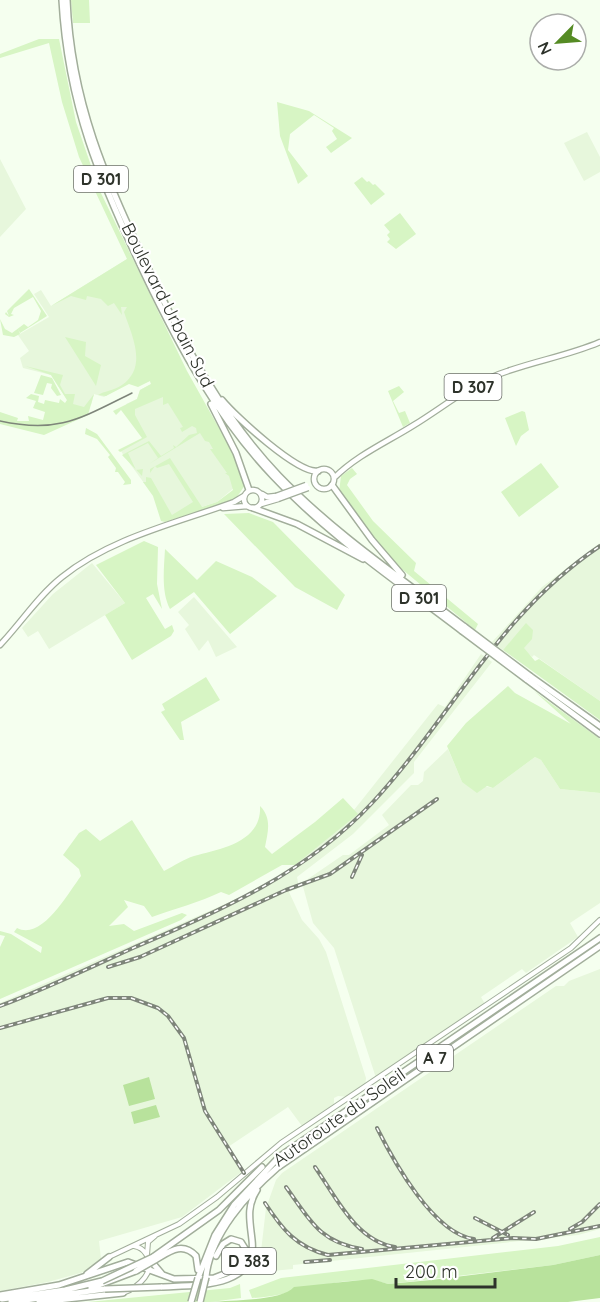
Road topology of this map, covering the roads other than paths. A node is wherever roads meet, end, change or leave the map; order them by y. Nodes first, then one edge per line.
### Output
1 (62, 0) edge
2 (67, 0) edge
3 (600, 342) edge
4 (198, 378) junction
5 (206, 381) junction
6 (358, 458) junction
7 (318, 471) junction
8 (330, 471) junction
9 (314, 478) junction
10 (334, 478) junction
11 (332, 485) junction
12 (317, 486) junction
13 (307, 487) junction
14 (249, 490) junction
15 (261, 494) junction
16 (244, 496) junction
17 (277, 498) junction
18 (261, 504) junction
19 (250, 507) junction
20 (214, 509) junction
21 (376, 566) junction
22 (406, 582) junction
23 (464, 629) junction
24 (0, 645) edge
25 (528, 678) junction
26 (600, 726) edge
27 (600, 734) edge
28 (600, 920) edge
29 (600, 938) edge
30 (600, 946) edge
31 (292, 1146) junction
32 (272, 1173) junction
33 (161, 1232) junction
34 (134, 1246) junction
35 (109, 1257) joint
36 (151, 1259) junction
37 (150, 1271) junction
38 (166, 1277) junction
39 (206, 1277) junction
40 (82, 1278) junction
41 (198, 1278) junction
42 (103, 1285) junction
43 (123, 1293) joint
44 (0, 1297) edge
45 (11, 1302) edge
46 (39, 1302) edge
47 (191, 1302) edge
48 (200, 1302) edge

1 - 4 highway, Boulevard Urbain Sud / D 301
2 - 5 highway, Boulevard Urbain Sud / D 301
3 - 6 main road, D 307
4 - 14 highway
4 - 21 highway, Boulevard Urbain Sud / D 301
5 - 7 highway
5 - 22 highway, Boulevard Urbain Sud / D 301
6 - 8 main road, D 307
6 - 10 main road, D 307
7 - 8 main road
7 - 9 main road
8 - 10 main road
9 - 12 main road
9 - 13 main road
10 - 11 main road
11 - 12 main road
11 - 22 highway
12 - 13 main road
13 - 17 main road, bridge
14 - 15 main road
14 - 16 main road
15 - 17 main road
15 - 18 main road
16 - 19 main road
16 - 20 main road
17 - 18 main road
18 - 19 main road
19 - 20 main road
19 - 21 highway
20 - 24 main road
21 - 23 highway, Boulevard Urbain Sud / D 301
22 - 23 highway, Boulevard Urbain Sud / D 301
23 - 25 highway, Boulevard Urbain Sud / D 301, bridge
25 - 26 highway, Boulevard Urbain Sud / D 301
25 - 27 highway, Boulevard Urbain Sud / D 301
28 - 33 street
29 - 31 highway, Autoroute du Soleil / A 7
30 - 32 highway, Autoroute du Soleil / A 7
31 - 36 highway, D 383
31 - 41 highway, Autoroute du Soleil / A 7
32 - 39 highway, Autoroute du Soleil / A 7
32 - 42 highway, D 383, bridge
33 - 34 street
33 - 36 street
34 - 35 street
34 - 36 street
35 - 40 highway
36 - 37 street
36 - 38 highway
36 - 41 highway
36 - 42 highway, D 383, bridge
37 - 38 highway
37 - 40 highway
37 - 43 street
38 - 39 highway
39 - 48 highway, Autoroute du Soleil / A 7, bridge
40 - 44 highway
41 - 47 highway, Autoroute du Soleil / A 7, bridge
42 - 44 highway, D 383
42 - 45 highway, D 383
43 - 46 highway

